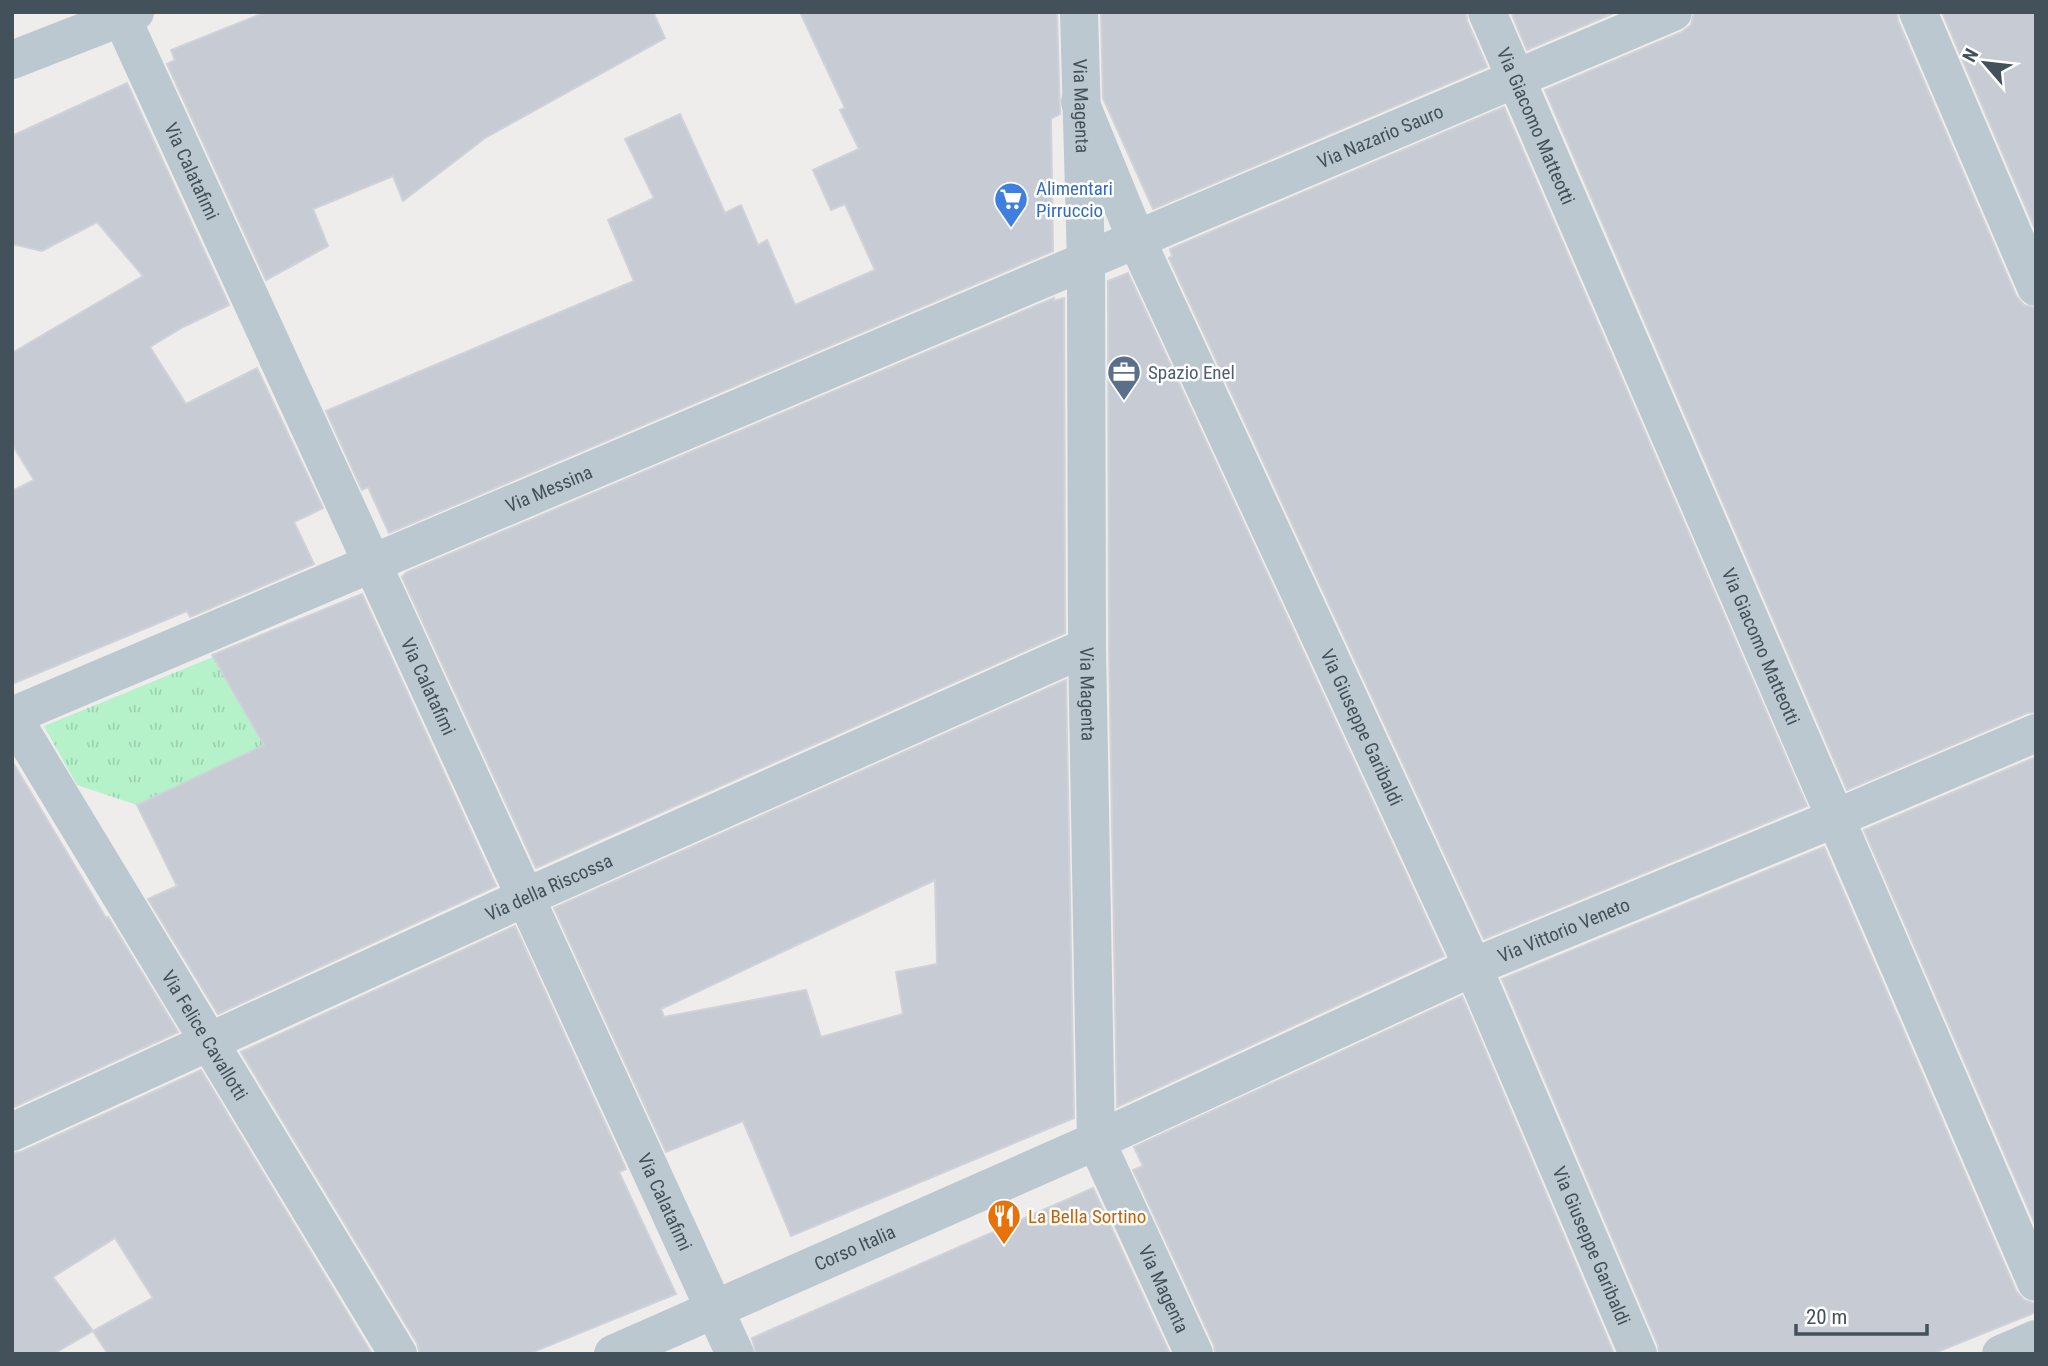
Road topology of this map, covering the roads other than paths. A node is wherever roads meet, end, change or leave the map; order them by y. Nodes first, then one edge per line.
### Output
1 (1079, 12) edge
2 (1487, 12) edge
3 (1673, 12) edge
4 (1918, 12) edge
5 (125, 14) edge
6 (12, 60) edge
7 (1516, 80) junction
8 (1080, 102) junction
9 (1137, 241) junction
10 (1086, 262) junction
11 (2036, 287) edge
12 (372, 562) junction
13 (1087, 647) junction
14 (12, 716) edge
15 (2036, 733) edge
16 (1836, 818) junction
17 (526, 897) junction
18 (1473, 967) junction
19 (208, 1041) junction
20 (12, 1132) edge
21 (1096, 1141) junction
22 (2036, 1282) edge
23 (715, 1309) junction
24 (2036, 1339) edge
25 (398, 1354) edge
26 (613, 1354) edge
27 (735, 1354) edge
28 (1194, 1354) edge
29 (1638, 1354) edge
30 (2001, 1354) edge

1 - 8 street, Via Magenta
2 - 7 street, Via Giacomo Matteotti
3 - 7 street, Via Nazario Sauro
4 - 11 street
5 - 6 street
5 - 12 street, Via Calatafimi
7 - 9 street, Via Nazario Sauro
7 - 16 street, Via Giacomo Matteotti
8 - 9 street, Via Giuseppe Garibaldi
8 - 10 street, Via Magenta
9 - 10 street, Via Nazario Sauro
9 - 18 street, Via Giuseppe Garibaldi
10 - 12 street, Via Messina
10 - 13 street, Via Magenta
12 - 14 street, Via Messina
12 - 17 street, Via Calatafimi
13 - 17 street, Via della Riscossa
13 - 21 street, Via Magenta
14 - 19 street, Via Felice Cavallotti
15 - 16 street, Via Vittorio Veneto
16 - 18 street, Via Vittorio Veneto
16 - 22 street, Via Giacomo Matteotti
17 - 19 street, Via della Riscossa
17 - 23 street, Via Calatafimi
18 - 21 street, Via Vittorio Veneto
18 - 29 street, Via Giuseppe Garibaldi
19 - 20 street, Via della Riscossa
19 - 25 street, Via Felice Cavallotti
21 - 23 street, Corso Italia
21 - 28 street, Via Magenta
23 - 26 street, Corso Italia
23 - 27 street, Via Calatafimi
24 - 30 street

